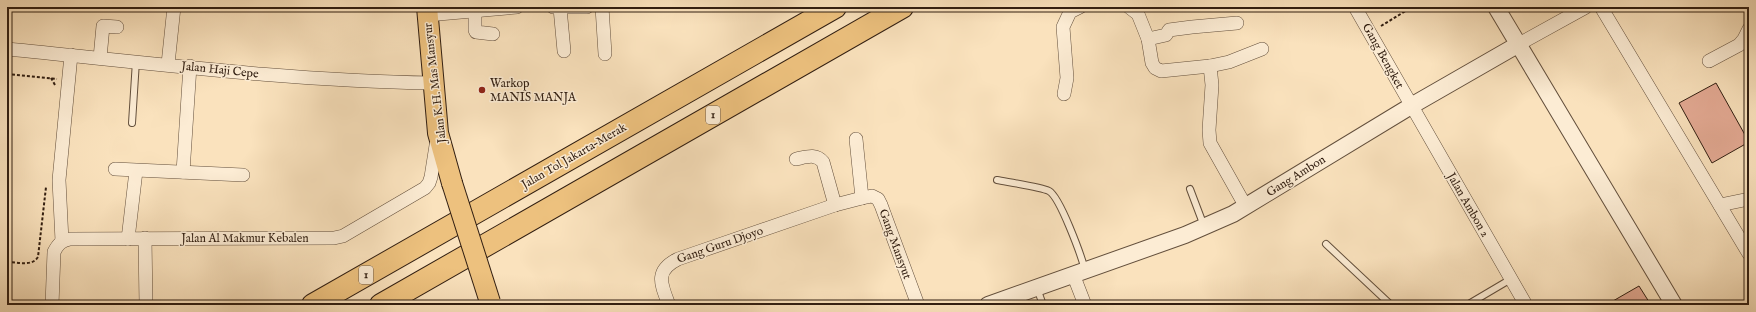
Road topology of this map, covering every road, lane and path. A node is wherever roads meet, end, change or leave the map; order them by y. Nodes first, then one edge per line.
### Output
1 (174, 7) edge
2 (517, 7) edge
3 (556, 7) edge
4 (587, 7) edge
5 (602, 7) edge
6 (835, 7) edge
7 (902, 7) edge
8 (1080, 7) edge
9 (1131, 7) edge
10 (1355, 7) edge
11 (1412, 7) edge
12 (1496, 7) edge
13 (1586, 7) edge
14 (1601, 7) edge
15 (475, 10) junction
16 (427, 11) edge
17 (1237, 23) dead end
18 (117, 27) dead end
19 (1749, 29) edge
20 (1370, 33) junction
21 (493, 34) dead end
22 (1148, 39) junction
23 (1519, 44) junction
24 (7, 49) edge
25 (1262, 49) dead end
26 (564, 51) dead end
27 (606, 54) dead end
28 (71, 55) junction
29 (100, 58) junction
30 (136, 61) junction
31 (1709, 61) dead end
32 (168, 64) junction
33 (190, 66) junction
34 (1210, 66) junction
35 (7, 74) edge
36 (51, 78) junction
37 (68, 80) junction
38 (433, 83) junction
39 (56, 89) dead end
40 (1064, 94) dead end
41 (1411, 106) junction
42 (132, 123) dead end
43 (438, 133) junction
44 (856, 139) dead end
45 (796, 159) dead end
46 (115, 169) dead end
47 (136, 171) junction
48 (183, 172) junction
49 (243, 175) dead end
50 (997, 180) dead end
51 (46, 181) dead end
52 (1190, 189) dead end
53 (862, 198) junction
54 (1749, 199) edge
55 (835, 205) junction
56 (1720, 205) junction
57 (1246, 207) junction
58 (770, 227) joint
59 (1204, 228) junction
60 (145, 238) junction
61 (128, 239) junction
62 (62, 241) junction
63 (1326, 244) dead end
64 (1749, 254) edge
65 (7, 262) edge
66 (1080, 272) junction
67 (1511, 279) junction
68 (1036, 288) junction
69 (491, 303) edge
70 (52, 305) edge
71 (146, 305) edge
72 (313, 305) edge
73 (381, 305) edge
74 (669, 305) edge
75 (918, 305) edge
76 (988, 305) edge
77 (1043, 305) edge
78 (1085, 305) edge
79 (1391, 305) edge
80 (1467, 305) edge
81 (1526, 305) edge
82 (1674, 305) edge

1 - 32 street
2 - 15 street
3 - 4 street
3 - 26 street
5 - 27 street
6 - 72 highway, Jalan Tol Jakarta–Merak / 1
7 - 73 highway, 1
8 - 40 street
9 - 22 street
10 - 20 street, Gang Bengket
11 - 20 path
12 - 23 street
13 - 23 street, Gang Ambon
14 - 56 street
15 - 16 street
15 - 21 street
16 - 38 main road, Jalan K.H. Mas Mansyur
17 - 22 street
18 - 29 street
19 - 31 street
20 - 41 street, Gang Bengket
22 - 34 street
23 - 41 street, Gang Ambon
23 - 82 street
24 - 28 street, Jalan Haji Cepe
25 - 34 street
28 - 29 street, Jalan Haji Cepe
28 - 37 street
29 - 30 street, Jalan Haji Cepe
30 - 32 street, Jalan Haji Cepe
30 - 42 lane
32 - 33 street, Jalan Haji Cepe
33 - 38 street, Jalan Haji Cepe
33 - 48 street
34 - 57 street
35 - 36 path
36 - 37 path
36 - 39 path
37 - 62 street
38 - 43 main road, Jalan K.H. Mas Mansyur
41 - 57 street, Gang Ambon
41 - 67 street, Jalan Ambon 2
43 - 60 street, Jalan Al Makmur Kebalen
43 - 69 main road, Jalan K.H. Mas Mansyur, bridge
44 - 53 street
45 - 55 street
46 - 47 street
47 - 48 street
47 - 61 street
48 - 49 street
50 - 66 lane
51 - 65 path
52 - 59 lane
53 - 55 street, Gang Mansyut
53 - 75 street, Gang Mansyut
54 - 56 street
55 - 58 street, Gang Mansyut
56 - 64 street
57 - 59 street, Gang Ambon
58 - 74 street, Gang Guru Djoyo
59 - 66 street, Gang Ambon
60 - 61 street, Jalan Al Makmur Kebalen
60 - 71 street
61 - 62 street, Jalan Al Makmur Kebalen
62 - 70 street
63 - 79 lane
66 - 68 street, Gang Ambon
66 - 78 street
67 - 80 lane
67 - 81 street, Jalan Ambon 2
68 - 76 street, Gang Ambon
68 - 77 lane

